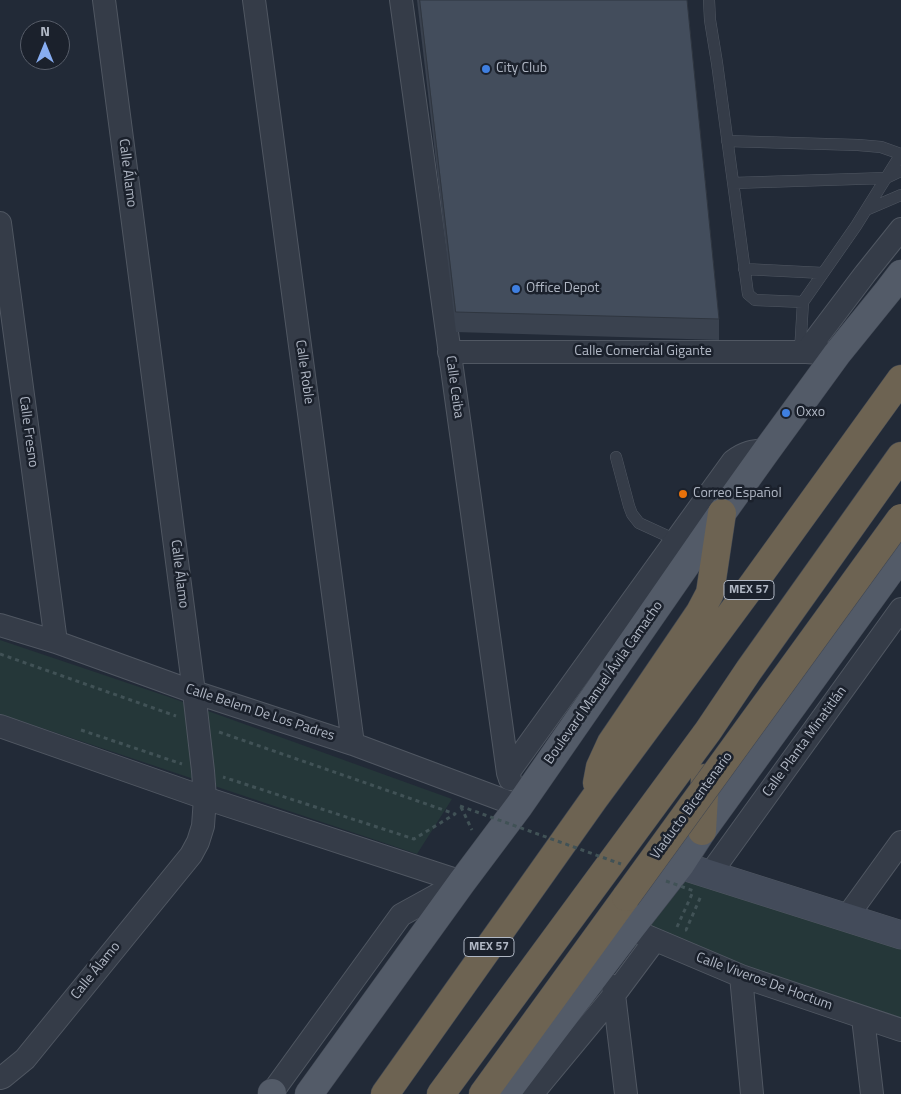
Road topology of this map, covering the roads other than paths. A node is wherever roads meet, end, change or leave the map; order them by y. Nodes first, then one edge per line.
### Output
1 (104, 0) edge
2 (254, 0) edge
3 (401, 0) edge
4 (709, 0) edge
5 (727, 141) junction
6 (901, 154) edge
7 (901, 172) edge
8 (886, 178) junction
9 (733, 183) junction
10 (901, 195) edge
11 (866, 210) junction
12 (0, 222) edge
13 (901, 229) edge
14 (744, 269) junction
15 (823, 274) junction
16 (901, 274) edge
17 (803, 302) junction
18 (449, 352) junction
19 (803, 352) junction
20 (837, 354) junction
21 (901, 378) edge
22 (767, 450) junction
23 (901, 456) edge
24 (616, 457) dead end
25 (722, 512) junction
26 (901, 518) edge
27 (676, 540) junction
28 (901, 556) edge
29 (901, 609) edge
30 (0, 625) edge
31 (56, 642) junction
32 (194, 692) junction
33 (0, 726) edge
34 (708, 731) junction
35 (353, 744) junction
36 (508, 773) junction
37 (205, 798) junction
38 (594, 800) junction
39 (519, 806) junction
40 (702, 831) junction
41 (901, 842) edge
42 (673, 873) junction
43 (462, 882) junction
44 (702, 882) junction
45 (846, 918) junction
46 (630, 929) junction
47 (901, 935) edge
48 (655, 940) junction
49 (608, 958) junction
50 (741, 976) junction
51 (614, 995) junction
52 (863, 1018) junction
53 (901, 1030) edge
54 (0, 1078) edge
55 (272, 1094) edge
56 (309, 1094) edge
57 (384, 1094) edge
58 (441, 1094) edge
59 (482, 1094) edge
60 (505, 1094) edge
61 (532, 1094) edge
62 (626, 1094) edge
63 (752, 1094) edge
64 (872, 1094) edge

1 - 32 street, Calle Álamo
2 - 35 street, Calle Roble
3 - 18 street, Calle Ceiba
4 - 5 lane
5 - 6 lane
5 - 9 lane
6 - 8 lane
7 - 8 lane
8 - 9 lane
8 - 11 lane
9 - 14 lane
10 - 11 lane
11 - 15 lane
12 - 31 street, Calle Fresno
13 - 19 street
14 - 15 lane
14 - 17 lane
15 - 17 lane
16 - 20 main road, Boulevard Manuel Ávila Camacho
17 - 19 lane
18 - 19 street, Calle Comercial Gigante
18 - 36 street, Calle Ceiba
19 - 20 street, Calle Comercial Gigante
20 - 22 main road, Boulevard Manuel Ávila Camacho
21 - 38 highway, MEX 57
22 - 25 main road, Boulevard Manuel Ávila Camacho
22 - 27 street
23 - 34 highway, MEX 57
24 - 27 lane
25 - 38 highway
25 - 39 main road, Boulevard Manuel Ávila Camacho
26 - 59 highway, Viaducto Bicentenario, bridge
27 - 36 street
28 - 40 main road
29 - 44 street, Calle Planta Minatitlán
30 - 31 street, Calle Belem De Los Padres
31 - 32 street, Calle Belem De Los Padres
32 - 35 street, Calle Belem De Los Padres
32 - 37 street, Calle Álamo
33 - 37 street
34 - 40 highway
34 - 58 highway, MEX 57
35 - 39 street, Calle Belem De Los Padres
36 - 39 street, Calle Ceiba
37 - 43 street
37 - 54 street, Calle Álamo
38 - 57 highway, MEX 57
39 - 43 main road, Boulevard Manuel Ávila Camacho
40 - 42 main road
41 - 45 street
42 - 44 main road
42 - 46 main road
43 - 55 street
43 - 56 main road, Boulevard Manuel Ávila Camacho
44 - 45 main road
45 - 47 main road
46 - 48 street, Calle Viveros De Hoctum
46 - 49 main road
48 - 50 street, Calle Viveros De Hoctum
48 - 51 street
49 - 51 street
49 - 60 main road
50 - 52 street, Calle Viveros De Hoctum
50 - 63 street
51 - 61 street
51 - 62 street
52 - 53 street, Calle Viveros De Hoctum
52 - 64 street

